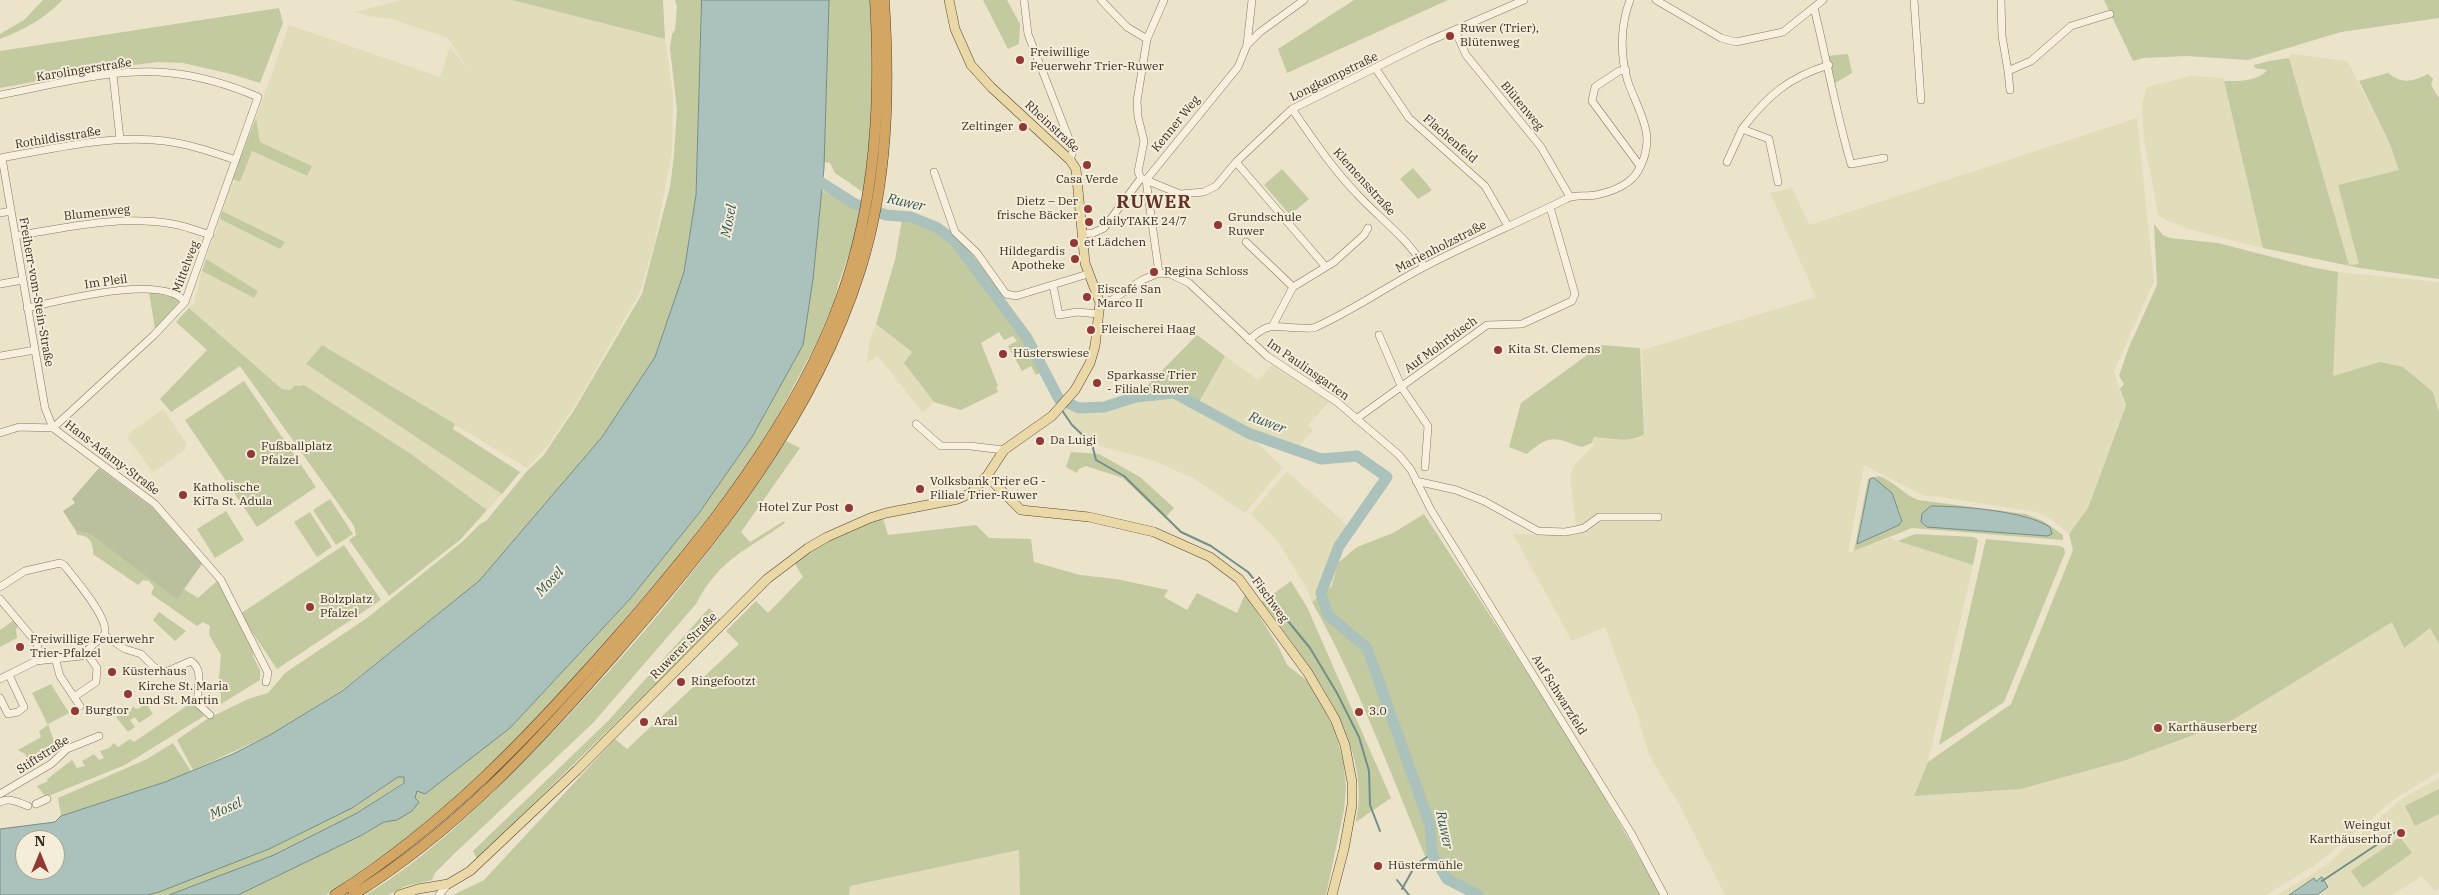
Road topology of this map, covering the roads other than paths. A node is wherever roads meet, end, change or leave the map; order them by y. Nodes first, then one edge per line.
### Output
1 (875, 0) edge
2 (884, 0) edge
3 (949, 0) edge
4 (1024, 0) edge
5 (1100, 0) edge
6 (1164, 0) edge
7 (1252, 0) edge
8 (1304, 0) edge
9 (1524, 0) edge
10 (1630, 0) edge
11 (1656, 0) edge
12 (1823, 0) edge
13 (1914, 0) edge
14 (2001, 0) edge
15 (1814, 8) junction
16 (2110, 14) dead end
17 (1455, 30) junction
18 (1147, 39) junction
19 (1247, 45) junction
20 (1829, 65) junction
21 (1376, 69) junction
22 (1626, 70) junction
23 (2008, 72) junction
24 (113, 75) junction
25 (2010, 90) dead end
26 (0, 94) edge
27 (258, 97) joint
28 (1921, 100) dead end
29 (1292, 109) junction
30 (1742, 128) junction
31 (120, 140) junction
32 (1, 158) edge
33 (1884, 158) dead end
34 (236, 160) junction
35 (1070, 160) junction
36 (1236, 162) junction
37 (1727, 162) dead end
38 (1640, 166) junction
39 (934, 172) dead end
40 (1144, 179) junction
41 (1778, 182) dead end
42 (875, 186) junction
43 (1570, 197) junction
44 (1550, 207) junction
45 (11, 212) junction
46 (0, 213) edge
47 (1508, 226) junction
48 (1368, 228) dead end
49 (1082, 234) junction
50 (210, 235) junction
51 (16, 236) junction
52 (865, 236) junction
53 (1246, 242) dead end
54 (1325, 266) junction
55 (1424, 267) junction
56 (1159, 273) junction
57 (1088, 274) junction
58 (23, 280) junction
59 (0, 284) edge
60 (1053, 285) junction
61 (1293, 286) junction
62 (185, 302) junction
63 (1100, 303) junction
64 (27, 308) junction
65 (1099, 314) junction
66 (1273, 325) junction
67 (1379, 335) dead end
68 (1249, 340) junction
69 (35, 350) junction
70 (0, 356) edge
71 (1083, 378) joint
72 (1402, 388) junction
73 (1356, 419) junction
74 (916, 424) dead end
75 (53, 428) junction
76 (0, 433) edge
77 (1004, 450) junction
78 (1425, 467) dead end
79 (987, 476) junction
80 (1416, 481) junction
81 (1431, 510) joint
82 (1658, 517) dead end
83 (0, 587) edge
84 (0, 599) edge
85 (104, 635) junction
86 (86, 652) junction
87 (56, 658) junction
88 (42, 660) junction
89 (9, 675) junction
90 (0, 679) edge
91 (266, 682) dead end
92 (74, 697) junction
93 (0, 698) edge
94 (80, 706) dead end
95 (210, 715) dead end
96 (99, 736) dead end
97 (1, 797) edge
98 (47, 799) dead end
99 (448, 884) junction
100 (335, 895) edge
101 (353, 895) edge
102 (399, 895) edge
103 (440, 895) edge
104 (1332, 895) edge
105 (1664, 895) edge

1 - 42 highway
2 - 42 highway
3 - 35 main road, Rheinstraße
4 - 35 street
5 - 18 street
6 - 18 street
7 - 19 street, Kenner Weg
8 - 19 street
9 - 17 street, Longkampstraße
10 - 22 street, Marienholzstraße
11 - 15 street
12 - 15 street
13 - 28 street
14 - 23 street
15 - 20 street
16 - 23 street
17 - 21 street, Longkampstraße
17 - 43 street, Blütenweg
18 - 40 street
19 - 40 street, Kenner Weg
20 - 30 street
20 - 33 street
21 - 29 street, Longkampstraße
21 - 47 street, Flachenfeld
22 - 38 street, Marienholzstraße
22 - 38 street
23 - 25 street
24 - 26 street, Karolingerstraße
24 - 27 street, Karolingerstraße
24 - 31 street, Rothildisstraße
27 - 34 street, Mittelweg
29 - 36 street, Longkampstraße
29 - 55 street, Klemensstraße
30 - 37 street
30 - 41 street
31 - 32 street, Rothildisstraße
31 - 34 street, Rothildisstraße
32 - 45 street, Freiherr-vom-Stein-Straße
34 - 50 street, Mittelweg
35 - 49 main road, Rheinstraße
36 - 40 street, Longkampstraße
36 - 54 street
38 - 43 street, Marienholzstraße
39 - 60 street
40 - 49 street, Kenner Weg
40 - 56 street
42 - 52 highway
43 - 44 street, Marienholzstraße
44 - 47 street, Marienholzstraße
44 - 72 street, Auf Mohrbüsch
45 - 46 street
45 - 51 street, Freiherr-vom-Stein-Straße
47 - 55 street, Marienholzstraße
48 - 54 street
49 - 57 main road, Rheinstraße
50 - 51 street, Blumenweg
50 - 62 street, Mittelweg
51 - 58 street, Freiherr-vom-Stein-Straße
52 - 100 highway
52 - 101 highway
53 - 61 street
54 - 61 street
55 - 66 street, Marienholzstraße
56 - 63 street
56 - 68 street, Im Paulinsgarten
57 - 60 street
57 - 63 main road, Rheinstraße
58 - 59 street
58 - 64 street, Freiherr-vom-Stein-Straße
60 - 65 street
61 - 66 street
62 - 64 street, Im Pleil
62 - 75 street, Mittelweg
63 - 65 main road, Rheinstraße
64 - 69 street, Freiherr-vom-Stein-Straße
65 - 71 main road, Rheinstraße
66 - 68 street
67 - 72 street, Auf Mohrbüsch
68 - 73 street, Im Paulinsgarten
69 - 70 street
69 - 75 street, Freiherr-vom-Stein-Straße
71 - 77 main road, Ruwerer Straße
72 - 73 street, Auf Mohrbüsch
72 - 78 street, Auf Mohrbüsch
73 - 80 street, Im Paulinsgarten
74 - 77 street
75 - 76 street
75 - 91 street, Hans-Adamy-Straße
77 - 79 main road, Ruwerer Straße
79 - 99 main road, Ruwerer Straße
79 - 104 main road, Fischweg
80 - 81 street, Im Paulinsgarten
80 - 82 street
81 - 105 street, Auf Schwarzfeld
83 - 85 street
84 - 88 street
85 - 86 street
85 - 95 street
86 - 87 street
86 - 92 street
87 - 88 street
87 - 92 street
88 - 89 street
89 - 90 street
89 - 93 street
92 - 94 street
96 - 97 street, Stiftstraße
97 - 98 street
99 - 102 main road, Ruwerer Straße
99 - 103 street

